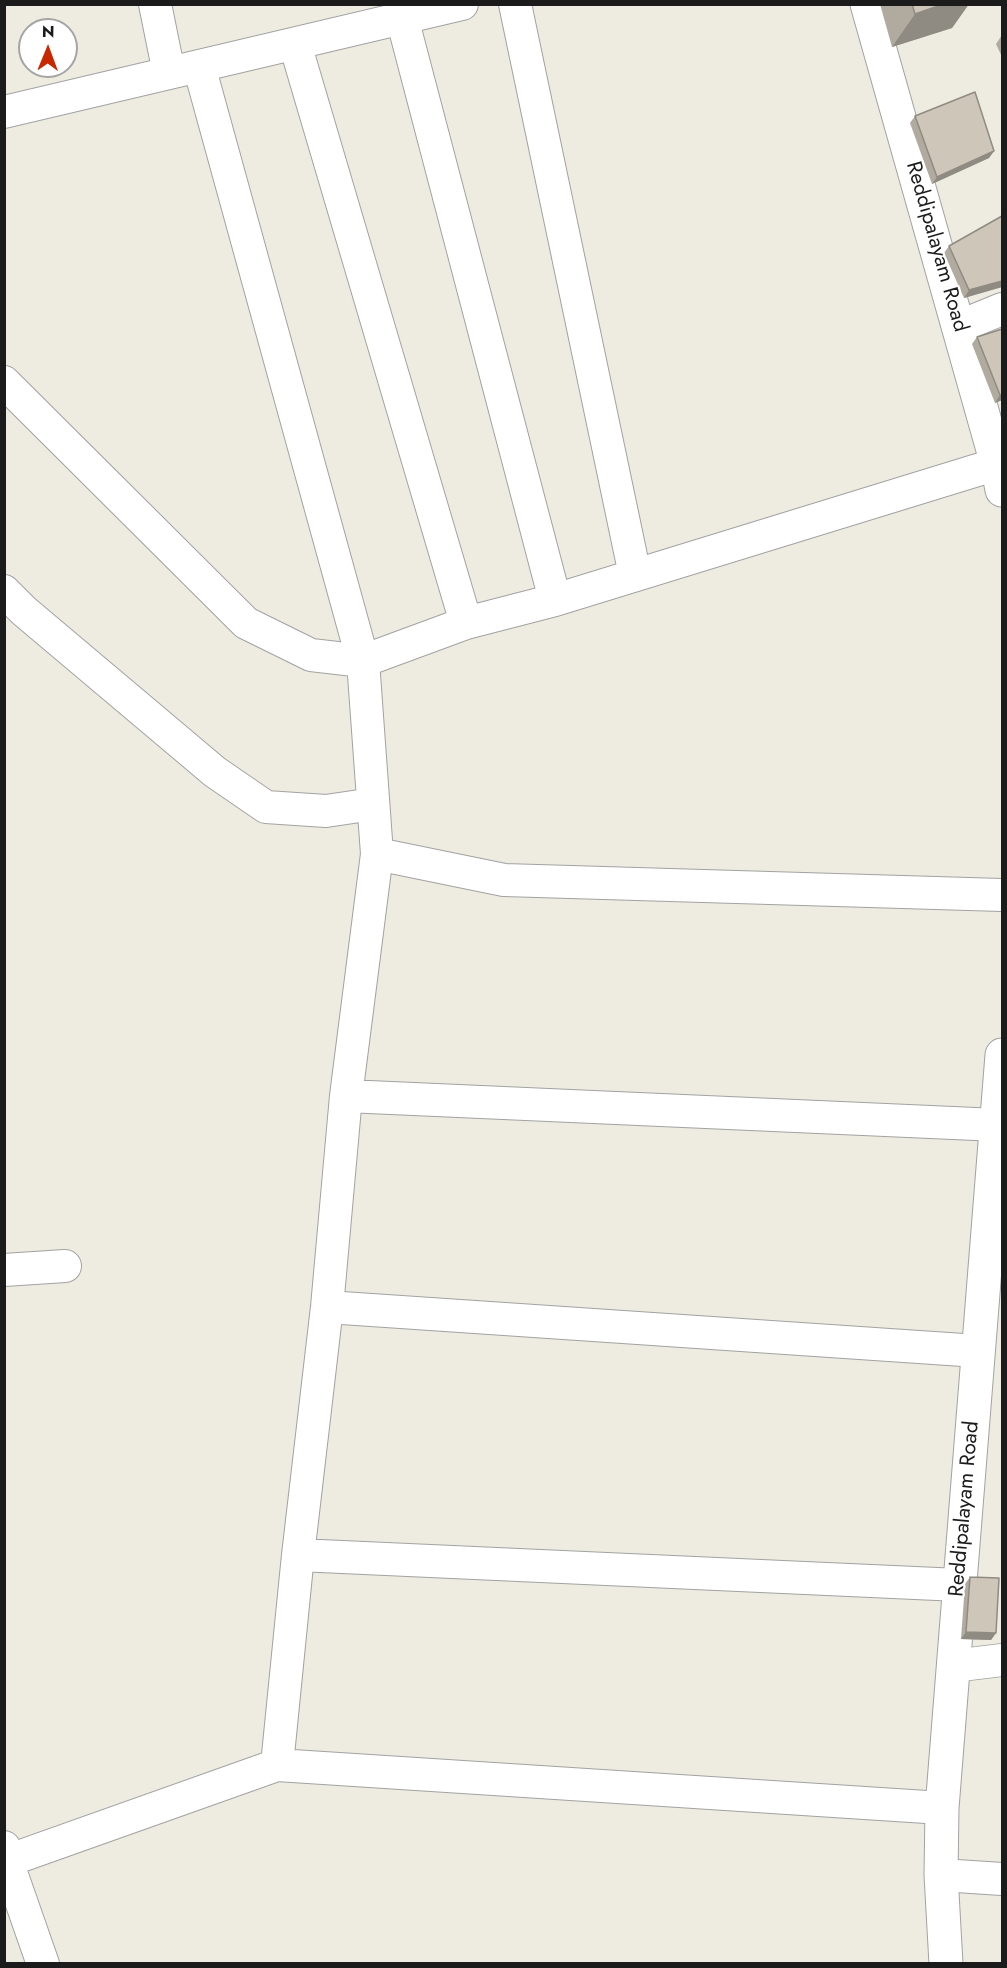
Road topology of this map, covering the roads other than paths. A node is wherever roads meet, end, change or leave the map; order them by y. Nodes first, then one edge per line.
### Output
1 (155, 4) edge
2 (462, 4) edge
3 (515, 4) edge
4 (867, 4) edge
5 (402, 18) junction
6 (295, 44) junction
7 (184, 70) junction
8 (4, 112) edge
9 (1002, 309) edge
10 (958, 327) junction
11 (4, 382) edge
12 (1000, 477) edge
13 (635, 575) junction
14 (4, 591) edge
15 (555, 600) junction
16 (466, 623) junction
17 (363, 661) junction
18 (373, 804) junction
19 (377, 854) junction
20 (1002, 895) edge
21 (1002, 1055) edge
22 (346, 1096) junction
23 (998, 1125) junction
24 (65, 1266) dead end
25 (4, 1270) edge
26 (327, 1307) junction
27 (978, 1351) junction
28 (298, 1555) junction
29 (959, 1585) junction
30 (1002, 1660) edge
31 (953, 1665) junction
32 (277, 1765) junction
33 (942, 1808) junction
34 (5, 1857) edge
35 (941, 1875) junction
36 (1002, 1879) edge
37 (43, 1964) edge
38 (946, 1964) edge

1 - 7 street
2 - 5 street
3 - 13 street
4 - 10 street, Reddipalayam Road
5 - 6 street
5 - 15 street
6 - 7 street
6 - 16 street
7 - 8 street
7 - 17 street
9 - 10 street
10 - 12 street, Reddipalayam Road
11 - 17 street
12 - 13 street
13 - 15 street
14 - 18 street
15 - 16 street
16 - 17 street
17 - 18 street
18 - 19 street
19 - 20 street
19 - 22 street
21 - 23 street, Reddipalayam Road
22 - 23 street
22 - 26 street
23 - 27 street, Reddipalayam Road
24 - 25 street
26 - 27 street
26 - 28 street
27 - 29 street, Reddipalayam Road
28 - 29 street
28 - 32 street
29 - 31 street, Reddipalayam Road
30 - 31 street
31 - 33 street, Reddipalayam Road
32 - 33 street
32 - 34 street
33 - 35 street, Reddipalayam Road
34 - 37 street
35 - 36 street
35 - 38 street, Reddipalayam Road

